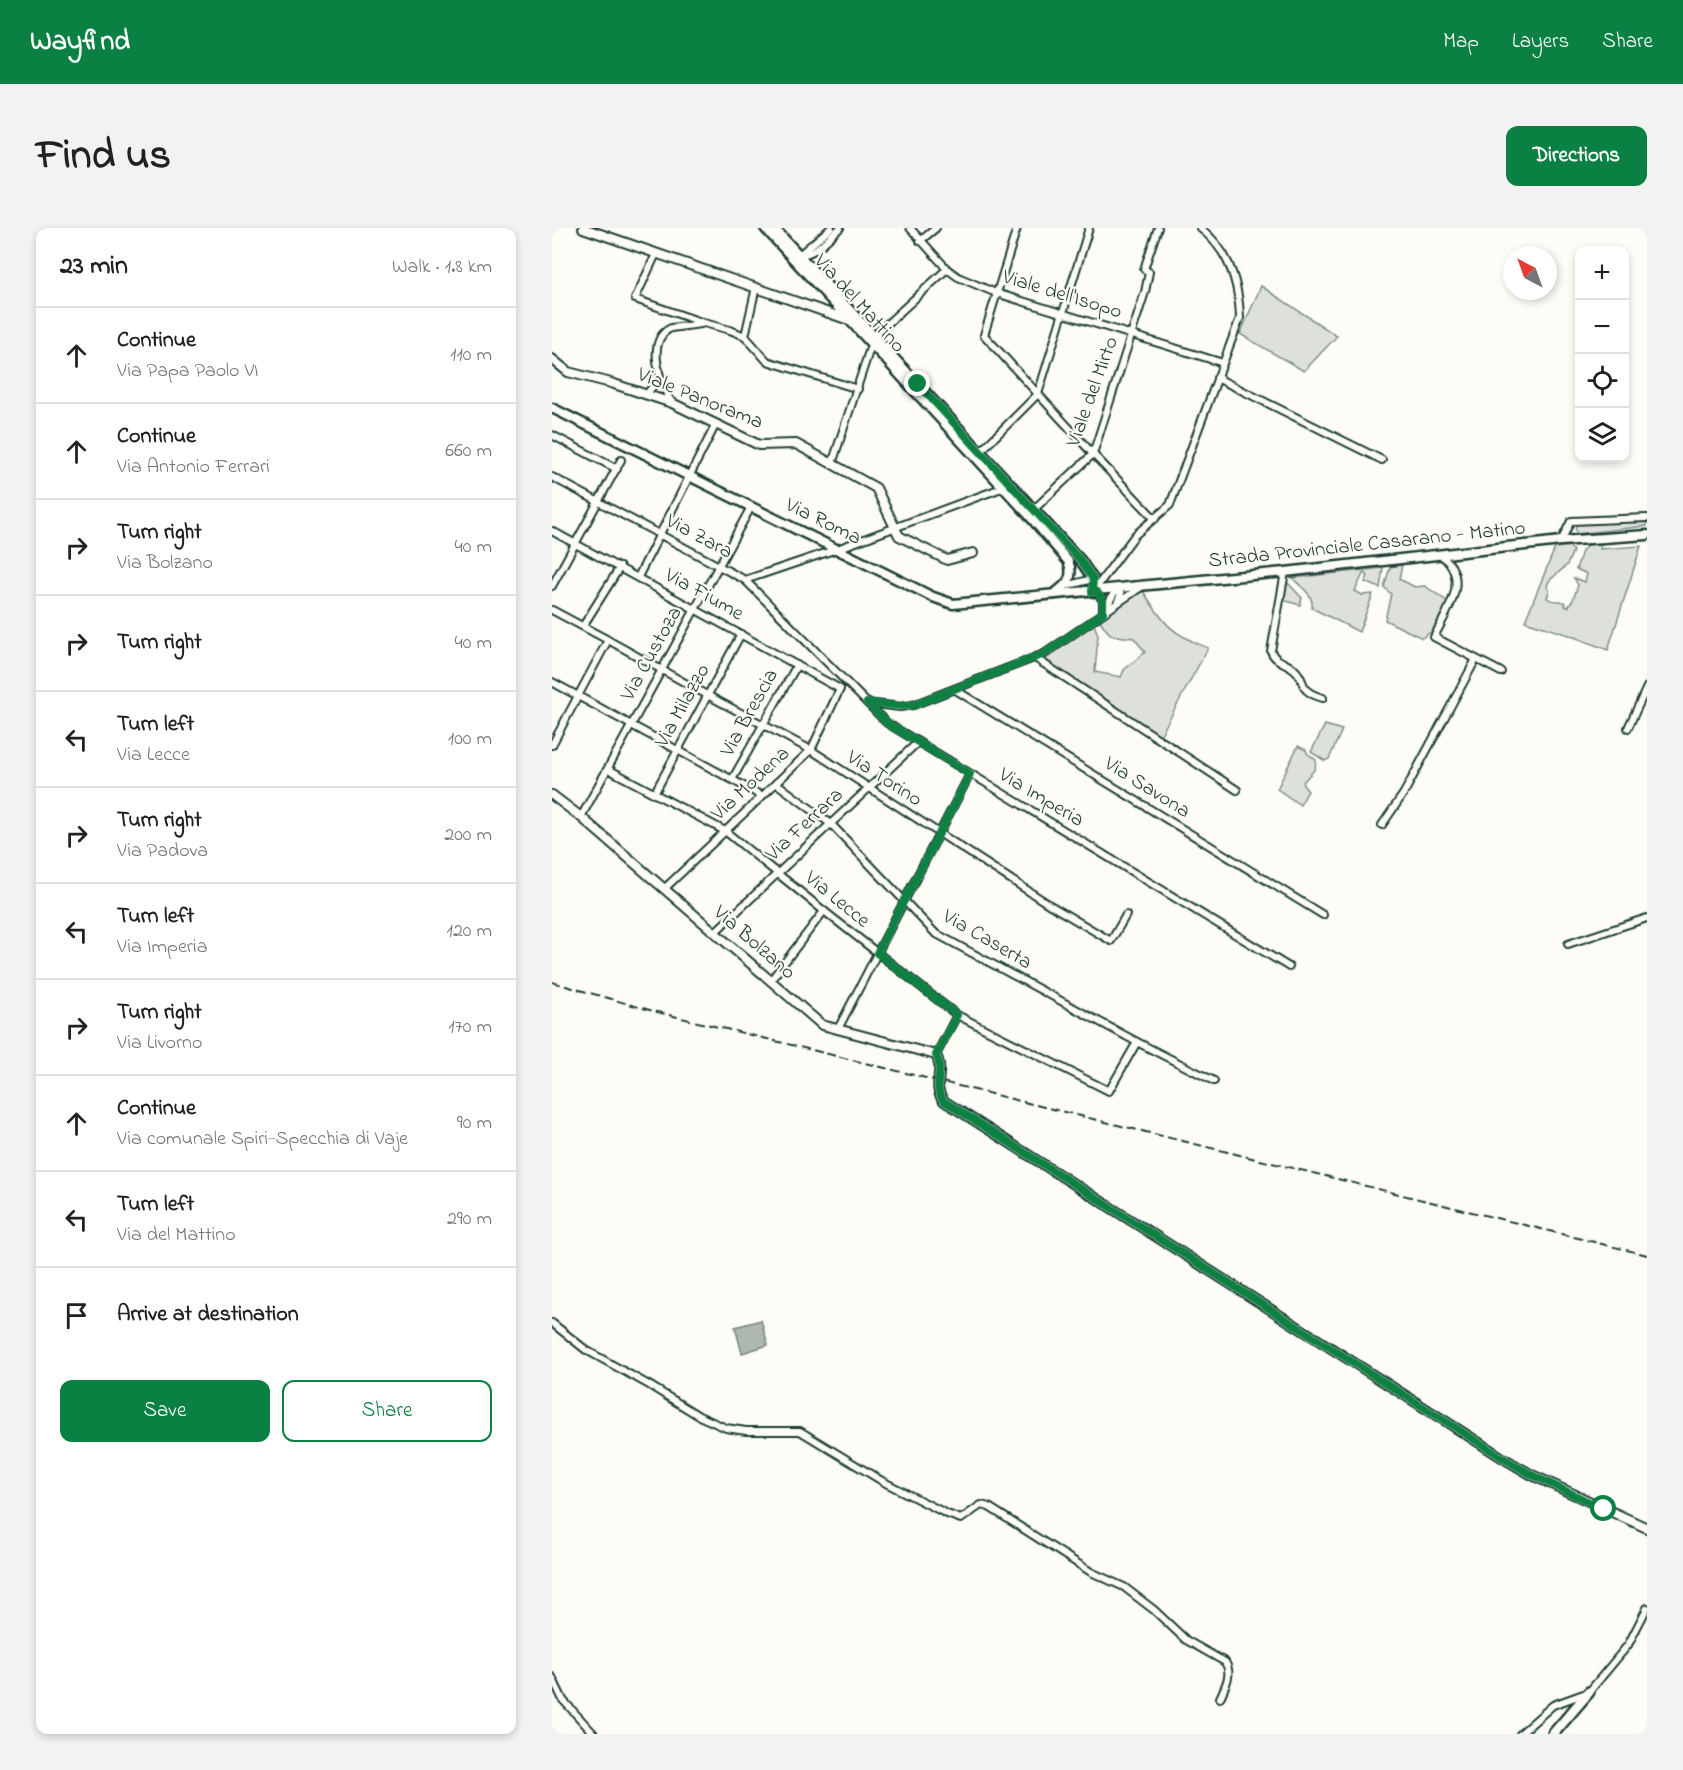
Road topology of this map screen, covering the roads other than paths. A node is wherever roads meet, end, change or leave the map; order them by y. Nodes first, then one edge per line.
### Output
1 (583, 228) edge
2 (765, 228) edge
3 (774, 228) edge
4 (831, 228) edge
5 (840, 228) edge
6 (910, 228) edge
7 (936, 228) edge
8 (1017, 228) edge
9 (1089, 228) edge
10 (1158, 228) edge
11 (1200, 228) edge
12 (920, 241) junction
13 (791, 246) junction
14 (813, 247) junction
15 (656, 254) junction
16 (796, 257) junction
17 (947, 269) junction
18 (813, 270) junction
19 (756, 287) junction
20 (996, 293) junction
21 (1063, 314) junction
22 (852, 318) junction
23 (704, 323) junction
24 (1131, 334) junction
25 (745, 336) junction
26 (874, 341) junction
27 (552, 359) edge
28 (1223, 363) junction
29 (660, 377) junction
30 (1217, 378) junction
31 (858, 389) junction
32 (1038, 394) junction
33 (646, 395) junction
34 (672, 403) junction
35 (552, 408) edge
36 (716, 424) junction
37 (554, 436) edge
38 (552, 446) edge
39 (977, 454) junction
40 (1093, 454) junction
41 (621, 460) dead end
42 (1382, 460) dead end
43 (832, 464) junction
44 (616, 469) junction
45 (552, 477) edge
46 (690, 478) junction
47 (1007, 486) junction
48 (599, 503) junction
49 (751, 507) junction
50 (1030, 512) junction
51 (1647, 518) edge
52 (1155, 519) junction
53 (894, 528) junction
54 (552, 531) edge
55 (660, 535) junction
56 (1647, 535) edge
57 (1561, 541) junction
58 (575, 544) junction
59 (837, 549) junction
60 (973, 553) dead end
61 (1442, 556) junction
62 (719, 566) junction
63 (620, 567) junction
64 (1285, 572) junction
65 (638, 577) junction
66 (745, 579) junction
67 (1093, 579) junction
68 (552, 586) edge
69 (1065, 586) junction
70 (1141, 587) junction
71 (1116, 589) junction
72 (1095, 592) junction
73 (1054, 594) junction
74 (1116, 604) junction
75 (696, 609) junction
76 (552, 610) edge
77 (1103, 613) junction
78 (583, 627) junction
79 (741, 634) junction
80 (608, 640) junction
81 (1035, 658) junction
82 (1476, 659) junction
83 (797, 665) junction
84 (663, 669) junction
85 (1501, 672) dead end
86 (552, 682) edge
87 (1647, 687) edge
88 (840, 689) joint
89 (954, 689) junction
90 (707, 695) junction
91 (578, 696) junction
92 (1323, 698) dead end
93 (867, 703) junction
94 (763, 724) junction
95 (632, 725) junction
96 (1628, 728) dead end
97 (918, 742) junction
98 (552, 745) edge
99 (678, 749) junction
100 (811, 750) junction
101 (608, 769) junction
102 (970, 774) junction
103 (733, 778) junction
104 (776, 783) junction
105 (869, 788) junction
106 (1237, 790) dead end
107 (654, 794) junction
108 (552, 795) edge
109 (762, 796) junction
110 (581, 817) junction
111 (831, 824) junction
112 (1382, 825) dead end
113 (725, 831) junction
114 (939, 834) junction
115 (778, 873) junction
116 (664, 889) junction
117 (904, 901) junction
118 (824, 911) junction
119 (1126, 915) dead end
120 (1323, 915) dead end
121 (1647, 918) edge
122 (715, 932) junction
123 (1568, 944) dead end
124 (877, 953) junction
125 (1289, 968) dead end
126 (771, 980) junction
127 (957, 1015) junction
128 (838, 1029) junction
129 (1137, 1042) junction
130 (936, 1055) junction
131 (1214, 1081) dead end
132 (552, 1323) edge
133 (1647, 1528) edge
134 (1647, 1608) edge
135 (552, 1677) edge
136 (1589, 1692) junction
137 (1220, 1698) dead end
138 (594, 1734) edge
139 (1520, 1734) edge
140 (1553, 1734) edge

1 - 15 street
2 - 16 main road, Via del Mattino
3 - 13 main road, Via del Mattino
4 - 14 street
5 - 14 street
6 - 12 street, Viale dell'Isopo
7 - 12 street
8 - 20 street
9 - 21 street
10 - 24 street, Viale del Mirto
11 - 28 street
12 - 17 street, Viale dell'Isopo
13 - 14 street
13 - 16 main road, Via del Mattino
14 - 16 street
14 - 18 street
15 - 19 street
15 - 23 street
16 - 18 main road, Via del Mattino
16 - 22 main road, Via del Mattino
17 - 20 street, Viale dell'Isopo
17 - 26 street
18 - 22 main road, Via del Mattino
19 - 22 street
19 - 25 street
20 - 21 street, Viale dell'Isopo
20 - 32 street
21 - 24 street, Viale dell'Isopo
21 - 32 street
22 - 26 main road, Via del Mattino
23 - 25 street
23 - 29 street
24 - 28 street, Viale dell'Isopo
24 - 40 street, Viale del Mirto
25 - 31 street
26 - 31 street
26 - 39 main road, Via del Mattino
27 - 33 street, Viale Panorama
28 - 30 street
29 - 33 street
29 - 34 street
30 - 42 street
30 - 52 street
31 - 43 street
32 - 39 street
32 - 40 street
33 - 34 street, Viale Panorama
34 - 36 street, Viale Panorama
35 - 46 main road, Via Roma
36 - 43 street, Viale Panorama
36 - 46 street
37 - 38 street
37 - 44 street
39 - 47 main road, Via del Mattino
40 - 50 street, Viale del Mirto
40 - 52 street
41 - 44 street
43 - 53 street, Viale Panorama
44 - 48 street
45 - 48 street, Via Zara
46 - 49 main road, Via Roma
46 - 55 street
47 - 50 main road, Via del Mattino
47 - 53 street, Via Zara
48 - 55 street, Via Zara
48 - 58 street
49 - 59 main road, Via Roma
49 - 62 street, Via Custoza
50 - 67 main road, Via del Mattino
50 - 69 main road, Via del Mattino
51 - 57 street
52 - 72 street
53 - 59 street, Via Zara
53 - 60 street, Viale Panorama
54 - 58 street, Via Fiume
55 - 62 street, Via Zara
55 - 65 street
56 - 57 main road, Strada Provinciale Casarano - Matino
57 - 61 main road, Strada Provinciale Casarano - Matino
58 - 63 street, Via Fiume
58 - 68 street
59 - 66 street, Via Zara
59 - 73 main road, Via Roma
61 - 64 main road, Strada Provinciale Casarano - Matino
61 - 82 street
62 - 66 street, Via Zara
62 - 75 street, Via Custoza
63 - 65 street, Via Fiume
63 - 78 street
64 - 70 main road, Strada Provinciale Casarano - Matino
64 - 92 street
65 - 75 street, Via Fiume
66 - 93 street, Via Imperia
67 - 69 street
67 - 72 main road
69 - 73 main road
70 - 71 main road, Strada Provinciale Casarano - Matino
70 - 74 street
71 - 72 main road, Strada Provinciale Casarano - Matino
71 - 74 street
71 - 77 street
72 - 73 main road, Via Roma
72 - 77 street
74 - 77 street
75 - 79 street, Via Fiume
75 - 84 street, Via Custoza
76 - 78 street, Via Torino
77 - 81 street
78 - 80 street, Via Torino
79 - 83 street, Via Fiume
79 - 90 street, Via Milazzo
80 - 84 street, Via Torino
80 - 91 street
81 - 89 street
81 - 106 street
82 - 85 street
82 - 112 street
83 - 88 street, Via Fiume
83 - 94 street, Via Brescia
84 - 90 street, Via Torino
84 - 95 street, Via Custoza
86 - 91 street
87 - 96 street
88 - 100 street, Via Modena
89 - 93 street
89 - 120 street, Via Savona
90 - 94 street, Via Torino
90 - 99 street, Via Milazzo
91 - 95 street
91 - 98 street
93 - 97 street, Via Imperia
94 - 100 street, Via Torino
94 - 103 street, Via Brescia
95 - 99 street
95 - 101 street, Via Custoza
97 - 102 street, Via Imperia
97 - 105 street, Via Ferrara
99 - 103 street
99 - 107 street, Via Milazzo
100 - 104 street, Via Modena
100 - 105 street, Via Torino
101 - 107 street, Via Lecce
101 - 110 street, Via Custoza
102 - 114 street
102 - 125 street, Via Imperia
103 - 109 street
104 - 109 street, Via Modena
104 - 111 street, Via Caserta
105 - 111 street, Via Ferrara
105 - 114 street, Via Torino
107 - 113 street, Via Lecce
108 - 110 street, Via Bolzano
109 - 113 street, Via Modena
110 - 116 street, Via Bolzano
111 - 115 street, Via Ferrara
111 - 117 street, Via Caserta
113 - 115 street, Via Lecce
113 - 116 street, Via Modena
114 - 117 street
114 - 119 street, Via Torino
115 - 118 street, Via Lecce
115 - 122 street, Via Ferrara
116 - 122 street, Via Bolzano
117 - 124 street
117 - 129 street, Via Caserta
118 - 124 street, Via Lecce
118 - 126 street
121 - 123 street
122 - 126 street, Via Bolzano
124 - 127 street, Via Lecce
124 - 128 street
126 - 128 street, Via Bolzano
127 - 129 street, Via Lecce
127 - 130 street
128 - 130 street, Via Bolzano
129 - 131 street, Via Caserta
130 - 133 street
132 - 137 street
134 - 136 street
135 - 138 street
136 - 139 street
136 - 140 main road

